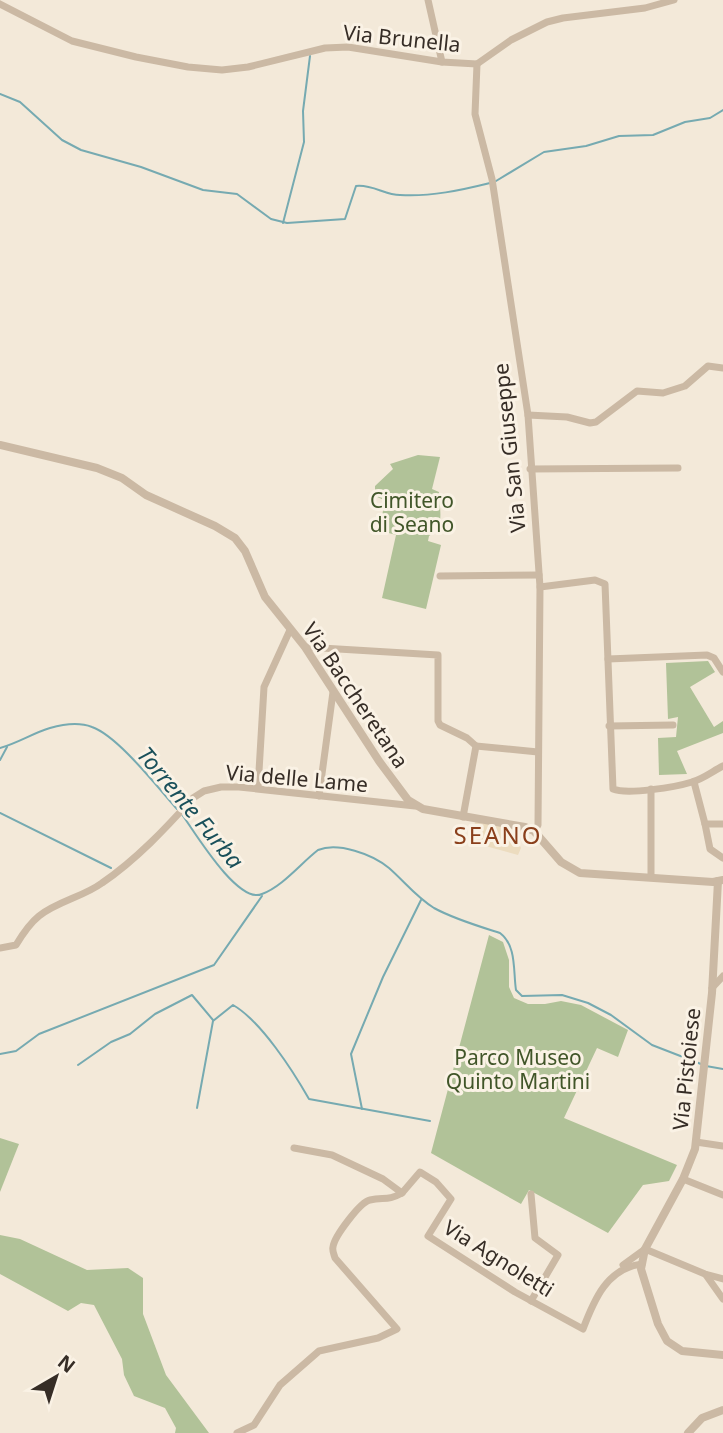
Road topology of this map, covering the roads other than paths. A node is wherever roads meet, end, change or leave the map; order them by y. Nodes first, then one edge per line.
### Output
1 (428, 0) edge
2 (674, 0) edge
3 (0, 4) edge
4 (442, 62) junction
5 (477, 64) junction
6 (723, 368) edge
7 (527, 415) junction
8 (0, 445) edge
9 (678, 468) dead end
10 (530, 470) junction
11 (539, 575) junction
12 (440, 576) dead end
13 (540, 587) junction
14 (290, 630) junction
15 (305, 647) junction
16 (608, 659) junction
17 (723, 673) edge
18 (333, 692) junction
19 (673, 724) dead end
20 (609, 726) junction
21 (476, 746) junction
22 (538, 752) junction
23 (723, 766) edge
24 (694, 782) junction
25 (258, 788) junction
26 (651, 789) junction
27 (319, 796) junction
28 (415, 806) junction
29 (463, 817) junction
30 (723, 824) edge
31 (707, 825) junction
32 (535, 829) junction
33 (723, 858) edge
34 (651, 877) junction
35 (721, 880) edge
36 (0, 948) edge
37 (719, 961) edge
38 (723, 970) edge
39 (723, 976) edge
40 (713, 977) junction
41 (712, 988) junction
42 (696, 1142) junction
43 (723, 1146) edge
44 (294, 1148) dead end
45 (683, 1179) junction
46 (402, 1193) junction
47 (531, 1194) dead end
48 (723, 1195) edge
49 (645, 1249) junction
50 (642, 1264) junction
51 (617, 1272) junction
52 (705, 1274) junction
53 (723, 1279) edge
54 (723, 1299) edge
55 (531, 1301) junction
56 (723, 1355) edge
57 (723, 1410) edge
58 (239, 1432) edge
59 (688, 1433) edge

1 - 4 street
2 - 5 street, Via Brunella
3 - 4 street, Via Brunella
4 - 5 street, Via Brunella
5 - 7 street, Via San Giuseppe
6 - 7 street
7 - 10 street, Via San Giuseppe
8 - 14 street, Via Baccheretana
9 - 10 street
10 - 11 street, Via San Giuseppe
11 - 12 street
11 - 13 street, Via San Giuseppe
13 - 16 street
13 - 22 street, Via San Giuseppe
14 - 15 street, Via Baccheretana
14 - 25 street
15 - 18 street, Via Baccheretana
15 - 21 street
16 - 17 street
16 - 20 street
18 - 27 street
18 - 28 street, Via Baccheretana
19 - 20 street
20 - 26 street
21 - 22 street
21 - 29 street
22 - 32 street, Via San Giuseppe
23 - 24 street
24 - 26 street
24 - 31 street
25 - 27 street, Via delle Lame
25 - 36 street, Via delle Lame
26 - 34 street
27 - 28 street, Via delle Lame
28 - 29 street
29 - 32 street
30 - 31 street
31 - 33 street
32 - 34 street
34 - 35 street
35 - 37 street, Via Pistoiese
37 - 40 street, Via Pistoiese
38 - 40 street
39 - 41 street
40 - 41 street, Via Pistoiese
41 - 42 street, Via Pistoiese
42 - 43 street
42 - 45 street, Via Pistoiese
44 - 46 street
45 - 48 street
45 - 49 street, Via Pistoiese
46 - 55 street, Via Agnoletti
46 - 58 street
47 - 55 street
49 - 50 street, Via Pistoiese
49 - 51 street, Via Agnoletti
49 - 52 street
50 - 51 street
50 - 56 street, Via Pistoiese
51 - 55 street, Via Agnoletti
52 - 53 street
52 - 54 street
57 - 59 street

